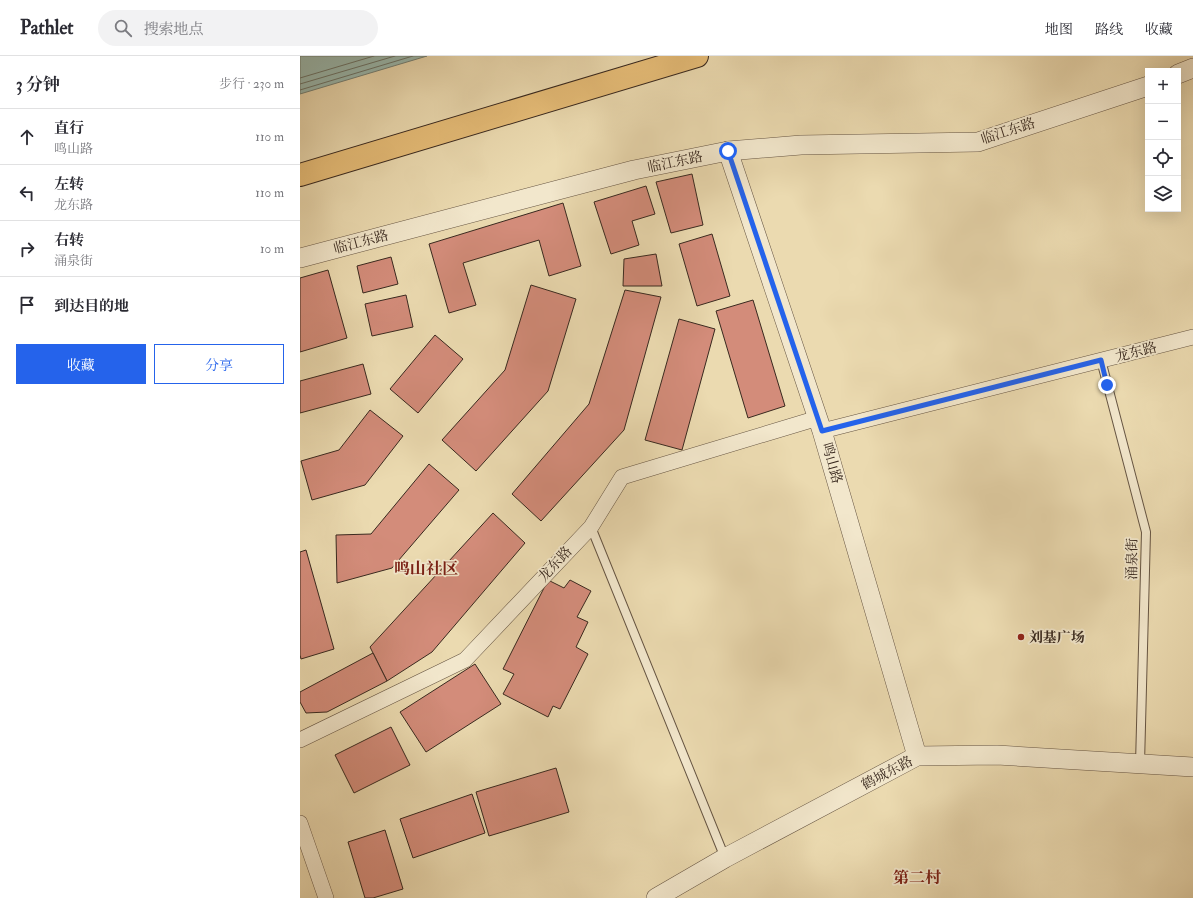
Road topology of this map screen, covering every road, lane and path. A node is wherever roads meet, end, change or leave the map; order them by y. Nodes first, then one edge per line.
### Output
1 (697, 56) edge
2 (1193, 68) edge
3 (1181, 73) edge
4 (1145, 87) edge
5 (728, 151) junction
6 (300, 175) edge
7 (300, 258) edge
8 (1193, 337) edge
9 (1101, 360) junction
10 (820, 424) junction
11 (591, 527) junction
12 (300, 740) edge
13 (917, 756) junction
14 (1140, 764) junction
15 (1193, 767) edge
16 (300, 823) edge
17 (725, 858) junction
18 (324, 897) edge
19 (656, 898) edge

1 - 6 main road
2 - 3 street
4 - 5 street, 临江东路
5 - 7 street, 临江东路
5 - 10 street, 鸣山路
8 - 9 street, 龙东路
9 - 10 street, 龙东路
9 - 14 lane, 涌泉街
10 - 11 street, 龙东路
10 - 13 street, 鸣山路
11 - 12 street, 龙东路
11 - 17 lane
13 - 14 street, 鹤城东路
13 - 17 street, 鹤城东路
14 - 15 street, 鹤城东路
16 - 18 street
17 - 19 street, 鹤城东路

